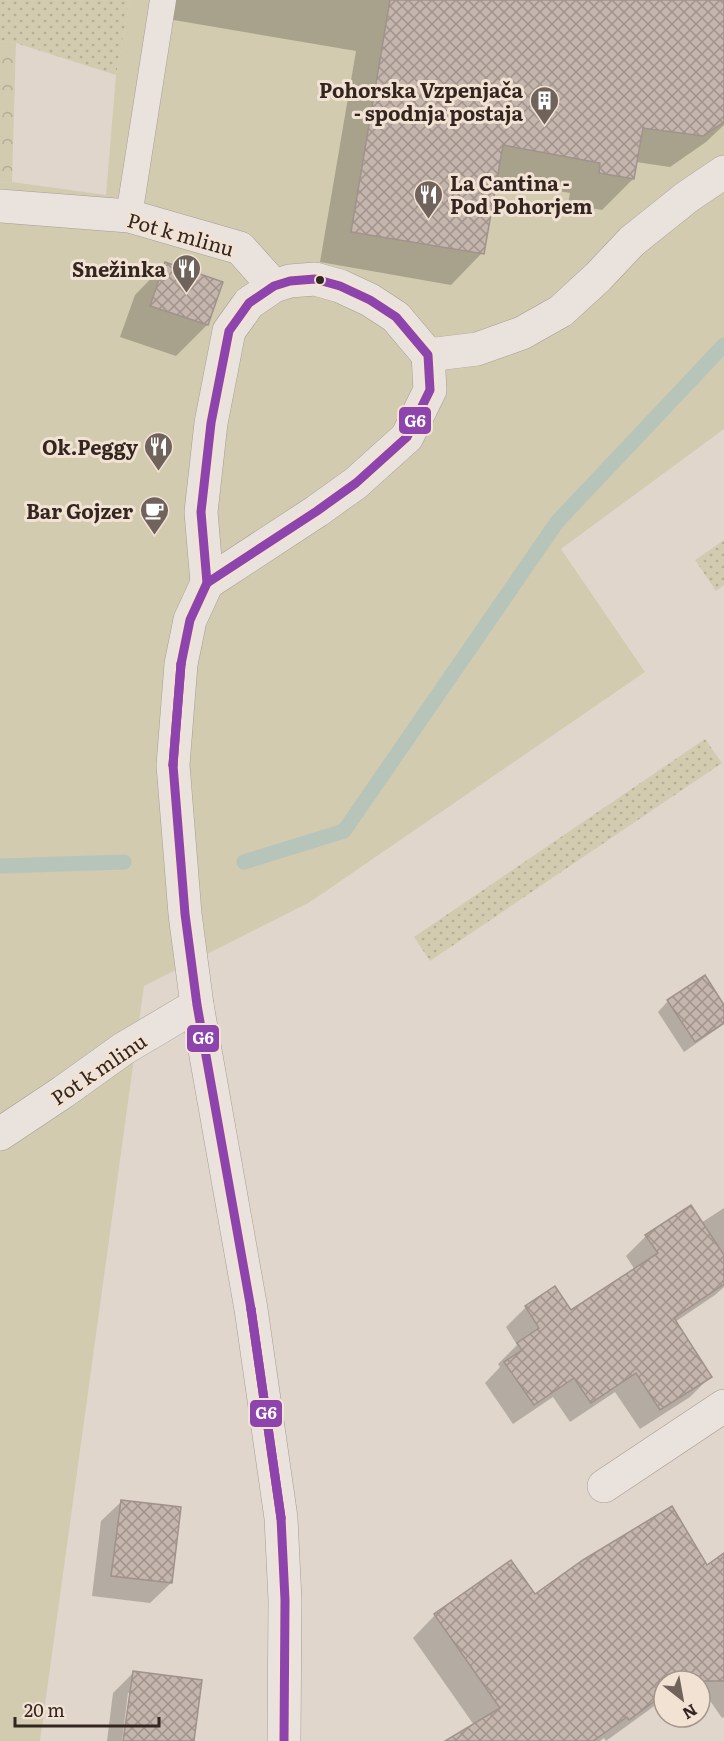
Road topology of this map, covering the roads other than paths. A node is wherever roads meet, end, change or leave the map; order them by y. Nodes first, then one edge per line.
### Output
1 (163, 0) edge
2 (724, 172) edge
3 (0, 206) edge
4 (129, 216) junction
5 (274, 286) junction
6 (428, 355) junction
7 (207, 583) junction
8 (197, 1005) junction
9 (0, 1134) edge
10 (724, 1406) edge
11 (604, 1486) dead end
12 (284, 1741) edge

1 - 4 lane
2 - 6 street
3 - 4 street, Pot k mlinu
4 - 5 street, Pot k mlinu
5 - 6 street
5 - 7 street
6 - 7 street
7 - 8 street
8 - 9 street, Pot k mlinu
8 - 12 street
10 - 11 street

